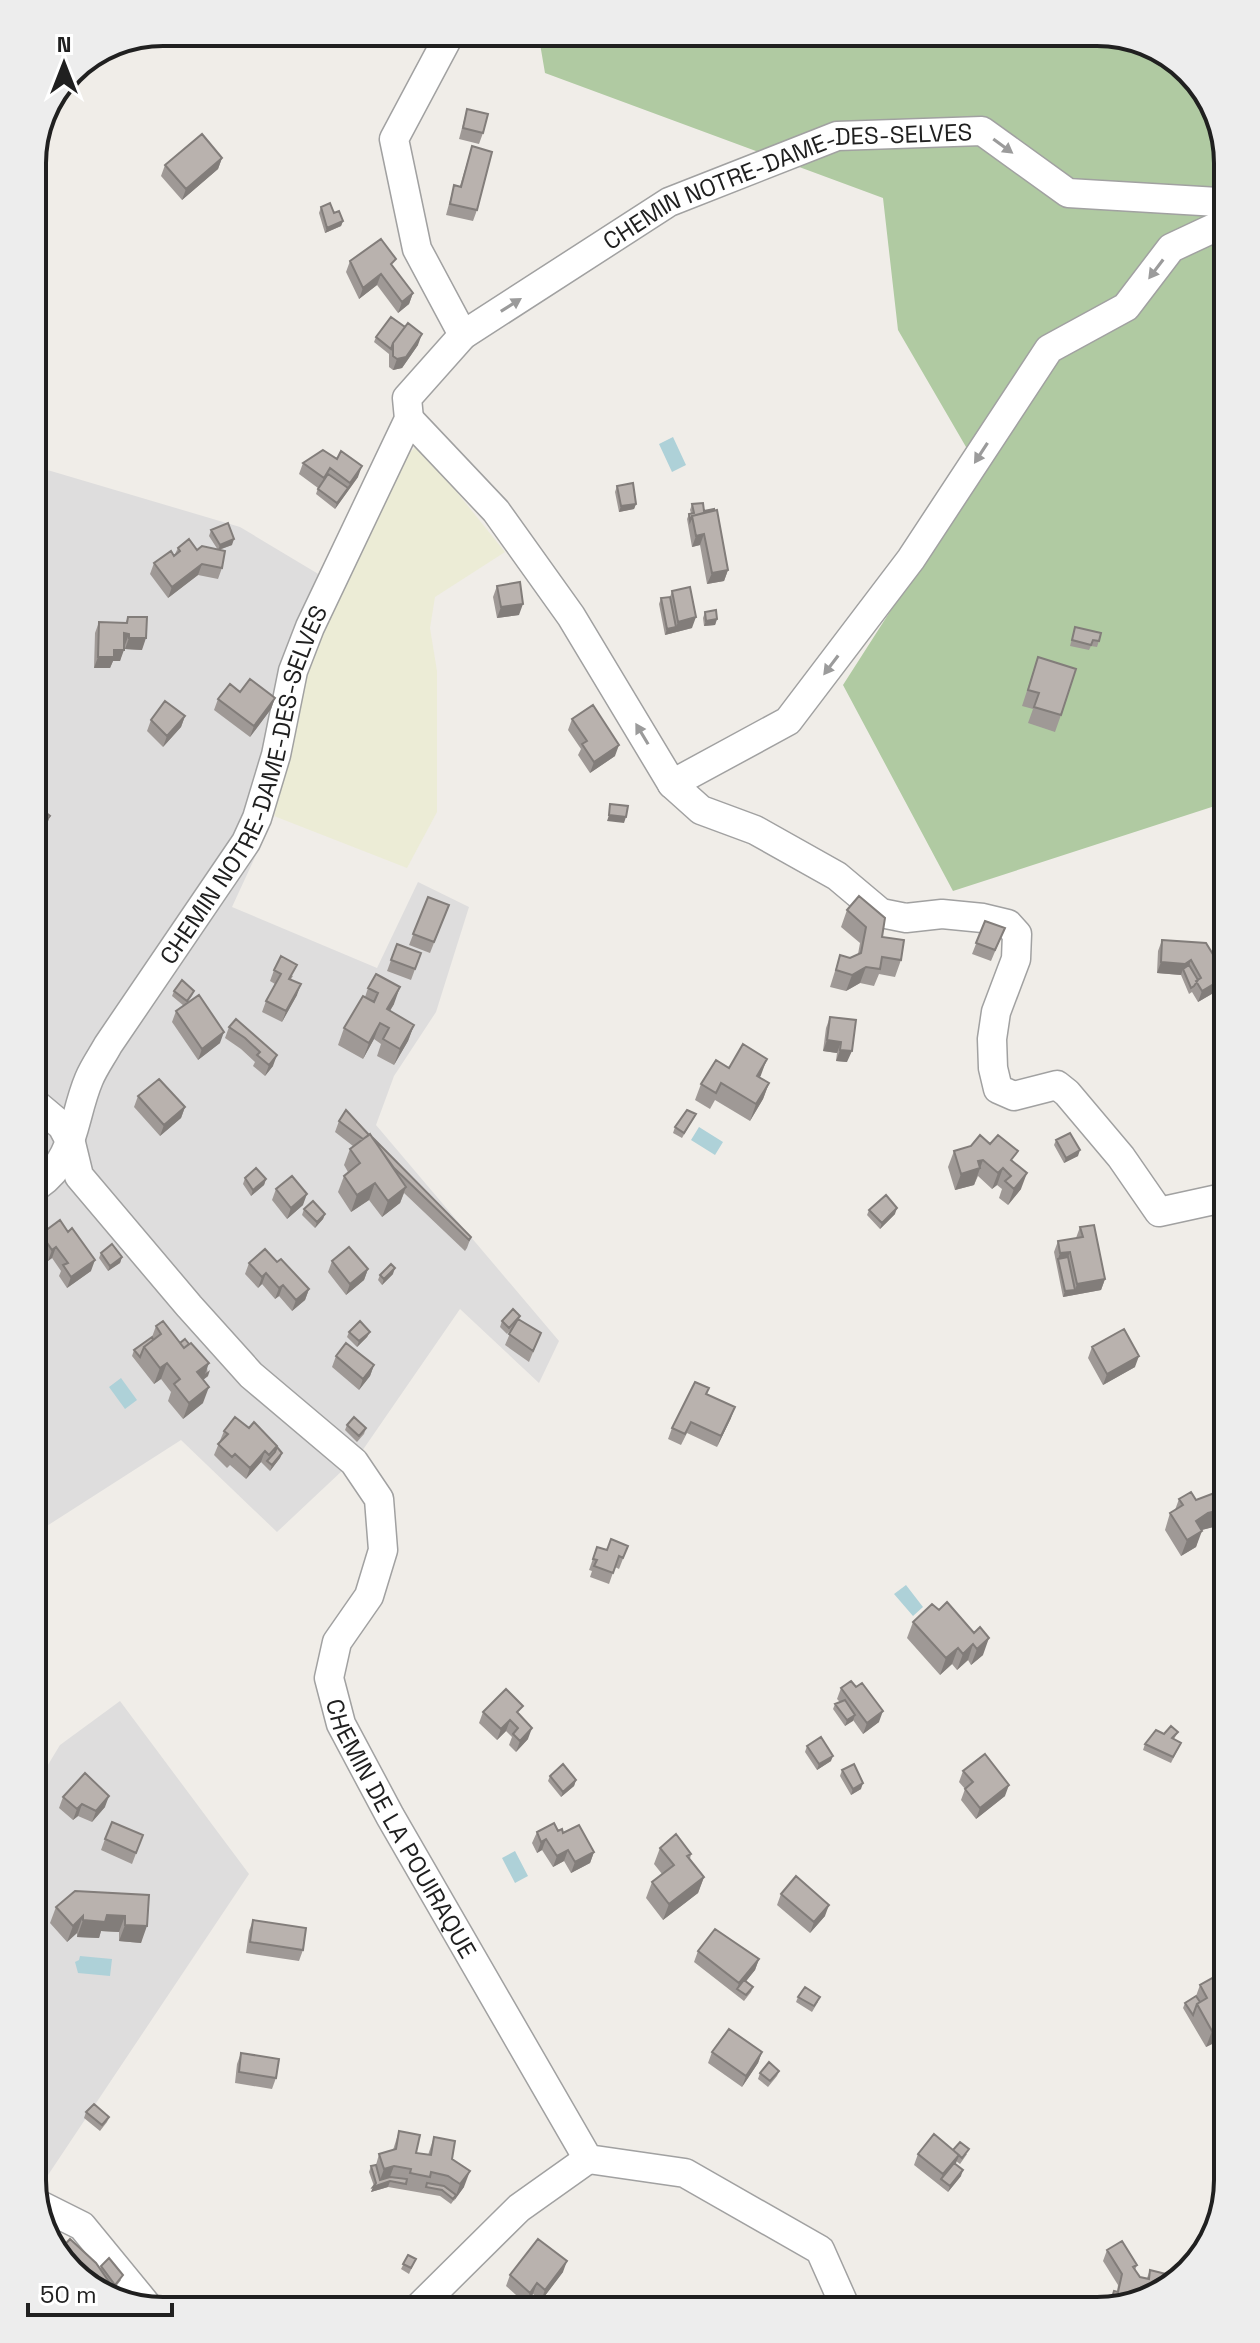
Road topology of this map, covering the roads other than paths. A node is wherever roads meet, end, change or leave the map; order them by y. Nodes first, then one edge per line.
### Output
1 (444, 46) edge
2 (1214, 202) edge
3 (1214, 228) edge
4 (463, 335) junction
5 (409, 419) junction
6 (672, 784) junction
7 (46, 1113) edge
8 (71, 1143) junction
9 (46, 1179) edge
10 (1214, 1200) edge
11 (588, 2159) junction
12 (50, 2210) edge
13 (138, 2294) edge
14 (429, 2297) edge
15 (841, 2297) edge

1 - 4 street
4 -> 2 street, CHEMIN NOTRE-DAME-DES-SELVES
3 -> 6 street
4 - 5 street, CHEMIN NOTRE-DAME-DES-SELVES
6 -> 5 street
5 - 8 street, CHEMIN NOTRE-DAME-DES-SELVES
6 - 10 street
7 - 8 street
8 - 9 street, CHEMIN NOTRE-DAME-DES-SELVES
8 - 11 street, CHEMIN DE LA POUIRAQUE
11 - 14 street
11 - 15 street
12 - 13 street

